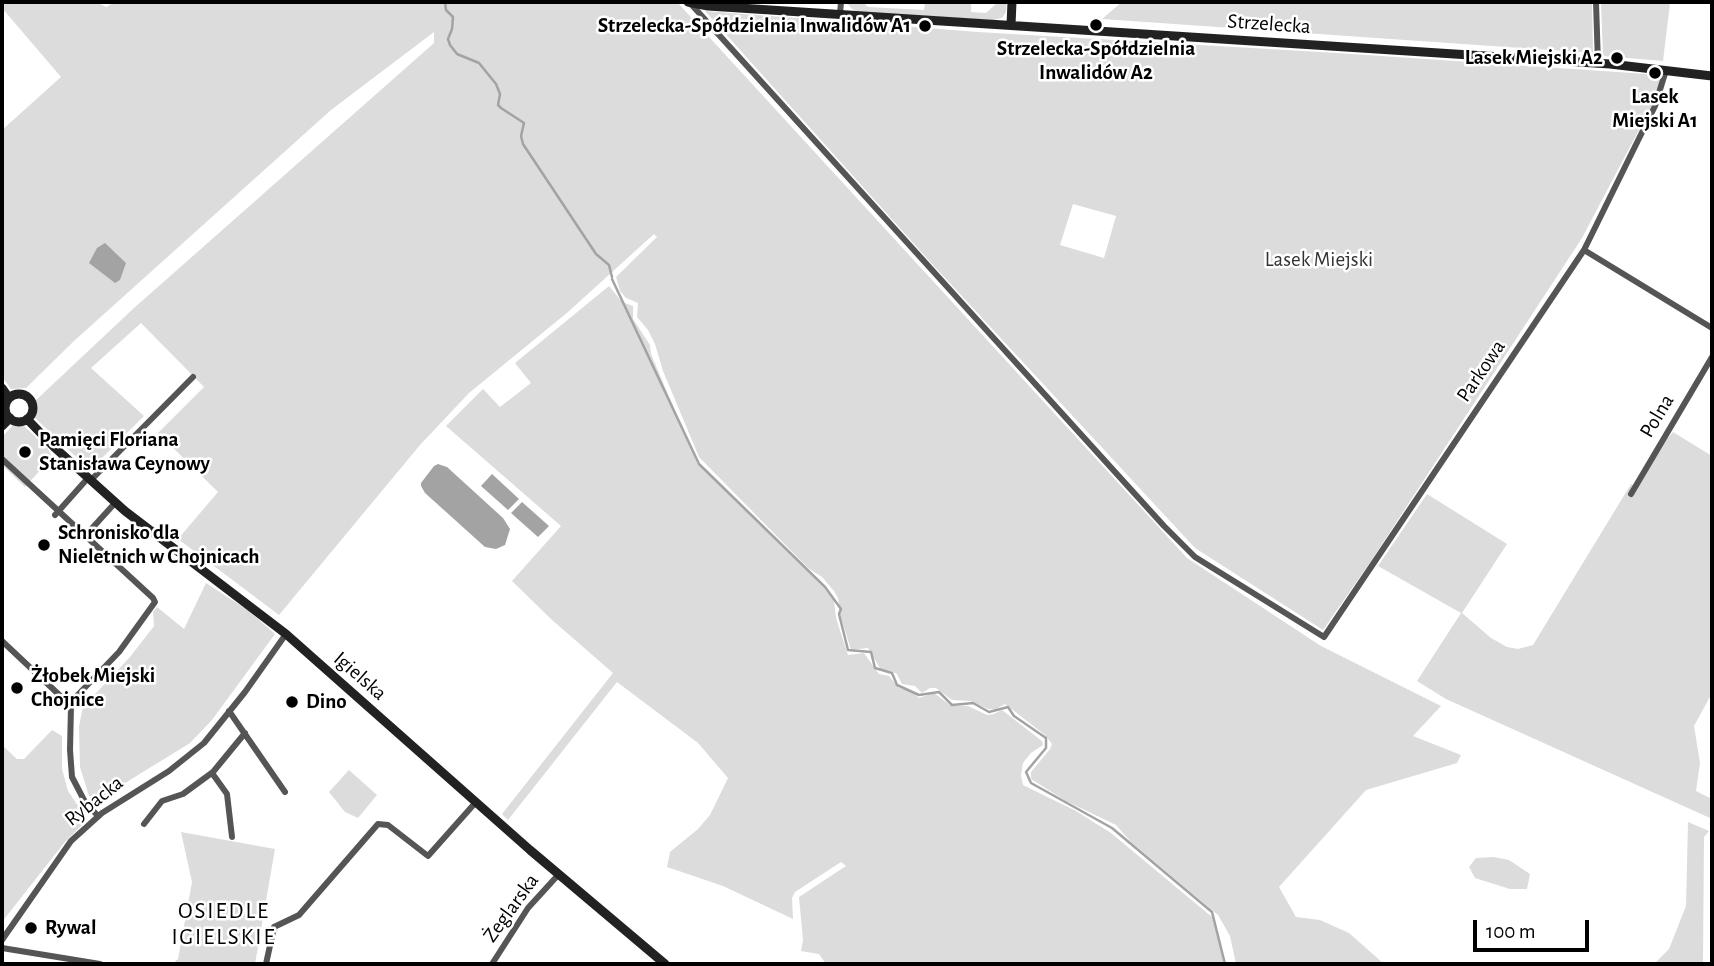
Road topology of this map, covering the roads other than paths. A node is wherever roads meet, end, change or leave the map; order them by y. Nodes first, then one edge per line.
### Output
1 (841, 2) edge
2 (1012, 2) edge
3 (1596, 2) edge
4 (689, 3) edge
5 (840, 14) junction
6 (1011, 25) junction
7 (1598, 64) junction
8 (1666, 69) junction
9 (1712, 76) edge
10 (1584, 250) junction
11 (1712, 328) edge
12 (1712, 357) edge
13 (193, 377) dead end
14 (2, 388) edge
15 (9, 398) junction
16 (10, 418) junction
17 (27, 419) junction
18 (2, 426) edge
19 (2, 459) edge
20 (90, 479) junction
21 (1631, 494) dead end
22 (115, 502) junction
23 (56, 513) junction
24 (85, 536) junction
25 (286, 634) junction
26 (1324, 637) joint
27 (2, 640) edge
28 (70, 703) junction
29 (229, 711) junction
30 (245, 733) junction
31 (212, 773) junction
32 (285, 792) dead end
33 (476, 802) junction
34 (98, 816) junction
35 (144, 824) dead end
36 (232, 836) dead end
37 (559, 874) junction
38 (2, 940) edge
39 (2, 947) edge
40 (100, 964) edge
41 (265, 964) edge
42 (492, 964) edge
43 (665, 964) edge

1 - 5 street
2 - 6 street
3 - 7 street
4 - 5 street, Strzelecka
4 - 26 street, Strzelecka
5 - 6 street, Strzelecka
6 - 7 street, Strzelecka
7 - 8 street, Strzelecka
8 - 9 street, Strzelecka
8 - 10 street, Parkowa
10 - 11 street
10 - 26 street, Parkowa
12 - 21 street, Polna
13 - 20 street
14 - 15 street
15 - 16 street
15 - 17 street
16 - 17 street
16 - 18 street
17 - 20 street, Igielska
19 - 23 street
20 - 22 street, Igielska
20 - 23 street
22 - 24 street
22 - 25 street, Igielska
23 - 24 street
24 - 28 street
25 - 29 street, Rybacka
25 - 33 street, Igielska
27 - 28 street
28 - 34 street
29 - 30 street
29 - 34 street, Rybacka
30 - 31 street
30 - 32 street
31 - 35 street
31 - 36 street
33 - 37 street, Igielska
33 - 41 street
34 - 38 street, Rybacka
37 - 42 street, Żeglarska
37 - 43 street, Igielska
39 - 40 street

